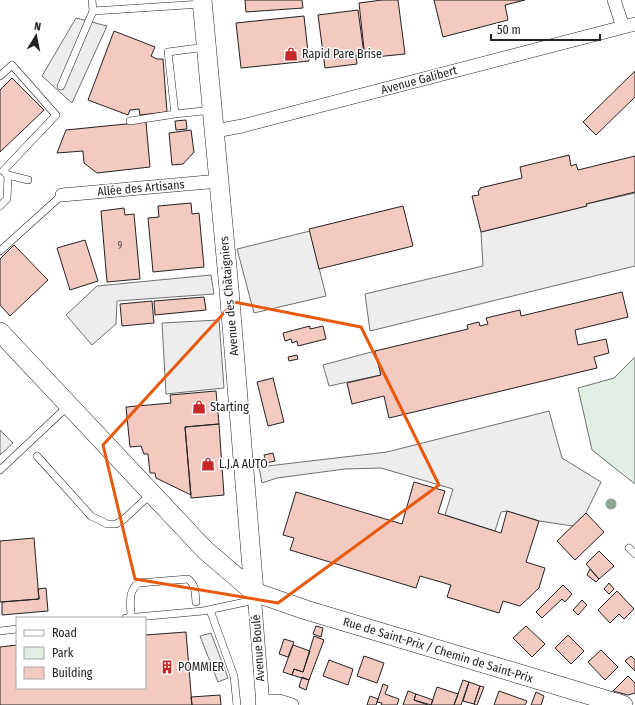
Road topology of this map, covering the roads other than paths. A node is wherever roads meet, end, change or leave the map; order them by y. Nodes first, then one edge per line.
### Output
1 (92, 0) edge
2 (614, 0) edge
3 (202, 2) edge
4 (93, 11) junction
5 (629, 26) edge
6 (206, 47) junction
7 (0, 76) edge
8 (61, 86) dead end
9 (212, 110) junction
10 (175, 114) junction
11 (130, 121) dead end
12 (215, 131) junction
13 (4, 172) edge
14 (28, 180) dead end
15 (219, 181) junction
16 (62, 195) joint
17 (0, 206) edge
18 (0, 251) edge
19 (0, 332) edge
20 (68, 405) junction
21 (37, 456) dead end
22 (0, 470) edge
23 (152, 493) junction
24 (629, 548) dead end
25 (635, 554) edge
26 (254, 596) junction
27 (196, 602) dead end
28 (210, 610) junction
29 (128, 617) edge
30 (138, 617) edge
31 (16, 629) edge
32 (0, 631) edge
33 (262, 704) edge
34 (237, 705) edge
35 (292, 705) edge
36 (623, 705) edge

1 - 4 lane
2 - 5 street
3 - 4 lane
3 - 6 street, Avenue des Châtaigniers
4 - 8 lane
5 - 12 street, Avenue Galibert
6 - 9 street, Avenue des Châtaigniers
6 - 10 lane
7 - 13 lane
9 - 10 lane
9 - 12 street, Avenue des Châtaigniers
10 - 11 lane
12 - 15 street, Avenue des Châtaigniers
13 - 14 lane
13 - 17 lane
15 - 16 street, Allée des Artisans
15 - 26 street, Avenue des Châtaigniers
16 - 18 lane
19 - 20 street
20 - 22 lane
20 - 23 street
21 - 23 lane
23 - 26 street
24 - 25 lane
26 - 28 lane
26 - 33 street, Avenue Boulé
26 - 36 street, Rue de Saint-Prix / Chemin de Saint-Prix
27 - 29 lane
28 - 30 lane
28 - 34 lane
31 - 32 lane
33 - 35 street

